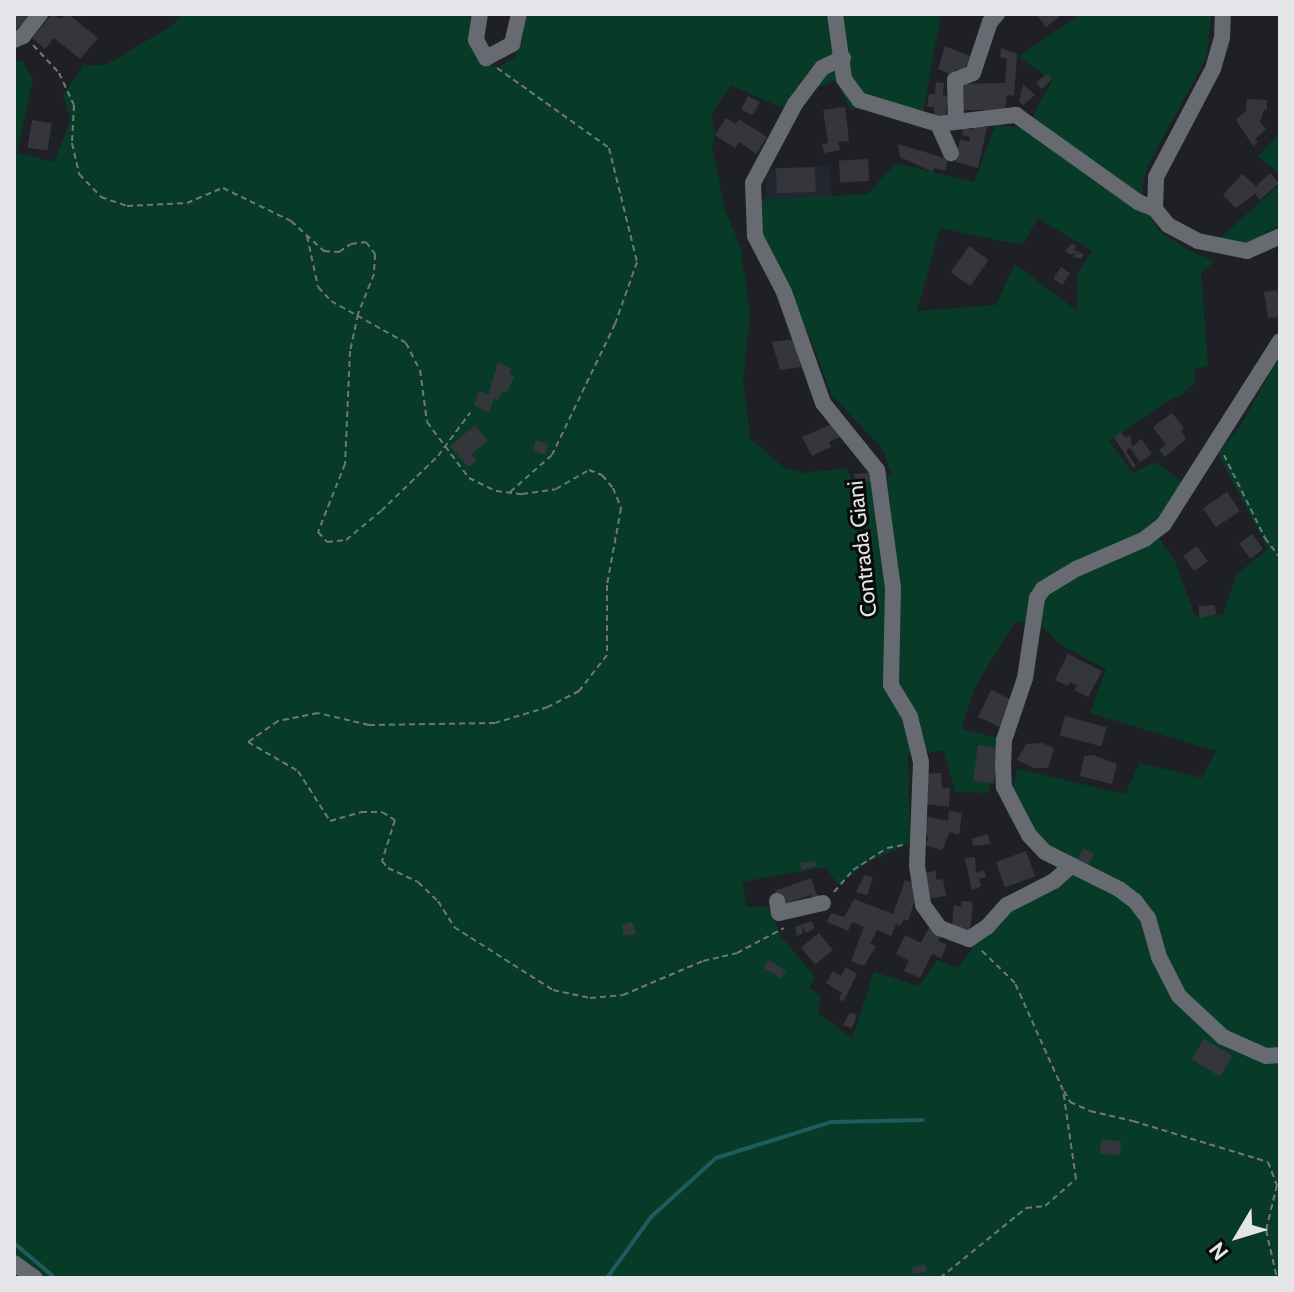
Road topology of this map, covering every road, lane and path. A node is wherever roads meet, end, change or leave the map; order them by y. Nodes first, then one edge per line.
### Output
1 (40, 14) edge
2 (480, 14) edge
3 (519, 14) edge
4 (835, 14) edge
5 (997, 14) edge
6 (1223, 14) edge
7 (19, 38) edge
8 (486, 58) junction
9 (843, 58) junction
10 (956, 120) junction
11 (938, 124) junction
12 (951, 153) dead end
13 (1155, 209) junction
14 (307, 236) junction
15 (1275, 245) edge
16 (358, 314) junction
17 (1280, 341) edge
18 (470, 413) dead end
19 (1216, 440) junction
20 (443, 445) junction
21 (510, 493) junction
22 (1280, 558) edge
23 (920, 843) junction
24 (1072, 865) junction
25 (777, 901) dead end
26 (823, 903) joint
27 (794, 922) dead end
28 (969, 939) junction
29 (1280, 1055) edge
30 (1063, 1090) junction
31 (14, 1263) edge
32 (35, 1278) edge
33 (940, 1278) edge
34 (1277, 1278) edge

1 - 7 street
2 - 8 street
3 - 8 street
4 - 9 street
5 - 10 street
6 - 13 street
7 - 14 path
8 - 21 path
9 - 11 street
9 - 23 street, Contrada Giani
10 - 11 street
10 - 13 street
11 - 12 street
13 - 15 street
14 - 16 path
14 - 16 path
16 - 20 path
16 - 20 path
17 - 19 street
18 - 20 path
19 - 22 path
19 - 24 street
20 - 21 path
21 - 27 path
23 - 26 path
23 - 28 street, Contrada Giani
24 - 28 street
24 - 29 street
25 - 26 street
28 - 30 path
30 - 33 path
30 - 34 path
31 - 32 street

